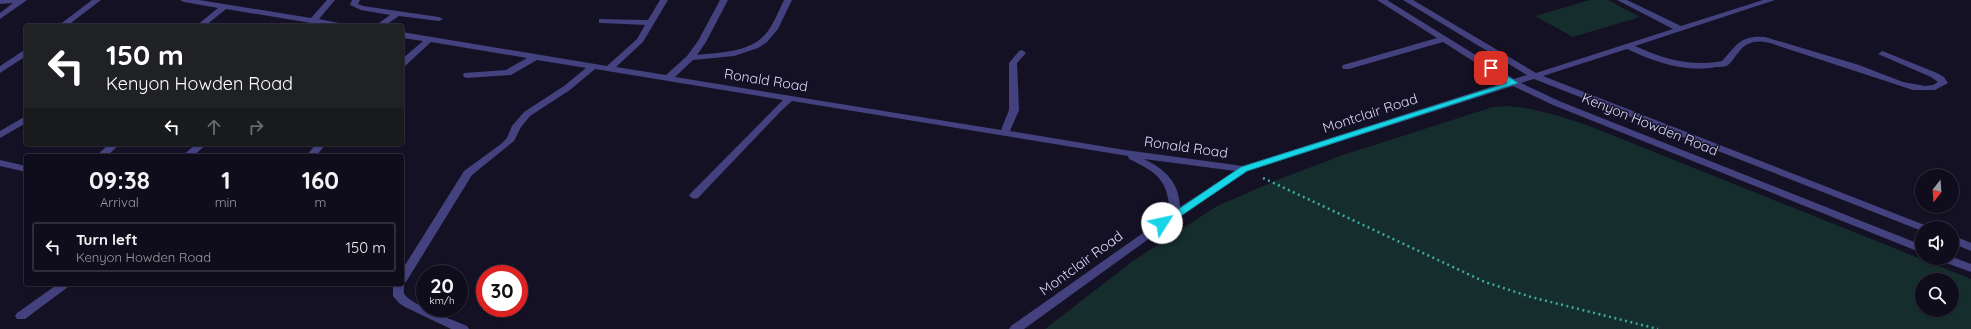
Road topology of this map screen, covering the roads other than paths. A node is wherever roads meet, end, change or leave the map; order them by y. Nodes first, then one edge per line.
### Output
1 (23, 0) edge
2 (98, 0) edge
3 (184, 0) edge
4 (331, 0) edge
5 (356, 0) edge
6 (664, 0) edge
7 (724, 0) edge
8 (788, 0) edge
9 (1381, 0) edge
10 (1407, 0) edge
11 (1621, 0) edge
12 (1771, 0) edge
13 (2, 3) edge
14 (224, 7) junction
15 (398, 13) junction
16 (0, 17) edge
17 (439, 19) dead end
18 (313, 21) junction
19 (602, 21) dead end
20 (652, 23) junction
21 (65, 24) edge
22 (203, 24) edge
23 (332, 24) edge
24 (382, 24) edge
25 (1680, 29) junction
26 (404, 35) edge
27 (1444, 39) junction
28 (429, 40) junction
29 (1628, 46) junction
30 (24, 53) edge
31 (1022, 53) dead end
32 (1882, 54) dead end
33 (535, 57) junction
34 (690, 58) junction
35 (404, 62) edge
36 (593, 66) junction
37 (1346, 67) dead end
38 (609, 69) junction
39 (0, 70) edge
40 (467, 74) dead end
41 (1535, 76) junction
42 (669, 78) junction
43 (1514, 83) junction
44 (791, 98) junction
45 (24, 120) edge
46 (1005, 133) junction
47 (0, 134) edge
48 (113, 146) edge
49 (200, 146) edge
50 (319, 146) edge
51 (1125, 153) junction
52 (103, 154) edge
53 (190, 154) edge
54 (313, 154) edge
55 (0, 163) edge
56 (24, 169) edge
57 (1244, 169) junction
58 (694, 196) dead end
59 (1175, 214) junction
60 (1915, 225) edge
61 (1959, 242) edge
62 (1915, 246) edge
63 (1971, 247) edge
64 (1959, 263) edge
65 (1971, 268) edge
66 (404, 276) edge
67 (63, 286) edge
68 (399, 286) edge
69 (21, 316) dead end
70 (463, 329) edge
71 (1015, 329) edge

1 - 13 street
1 - 16 street
2 - 21 street
3 - 14 street
4 - 18 street
5 - 15 street
6 - 20 street
7 - 34 street
8 - 34 street
9 - 27 street, Kenyon Howden Road
10 - 41 street, Kenyon Howden Road
11 - 25 street
12 - 25 street, Montclair Road
14 - 18 street
14 - 22 street
15 - 17 street
15 - 24 street
18 - 23 street
19 - 20 street
20 - 38 street
25 - 29 street, Montclair Road
26 - 28 street, Ronald Road
27 - 37 street
27 - 43 street, Kenyon Howden Road
28 - 33 street, Ronald Road
28 - 35 street
29 - 32 street
29 - 41 street, Montclair Road
30 - 39 street
31 - 46 street
33 - 36 street, Ronald Road
33 - 40 street
34 - 42 street
36 - 38 street, Ronald Road
36 - 66 street
38 - 42 street, Ronald Road
41 - 43 street, Montclair Road
41 - 60 street, Kenyon Howden Road
42 - 44 street, Ronald Road
43 - 57 street, Montclair Road
43 - 62 street, Kenyon Howden Road
44 - 46 street, Ronald Road
44 - 58 street
45 - 47 street
46 - 51 street, Ronald Road
48 - 52 street
49 - 53 street
50 - 54 street
51 - 57 street, Ronald Road
51 - 59 street, Ronald Road
55 - 56 street
57 - 59 street, Montclair Road
59 - 71 street, Montclair Road
61 - 63 street
64 - 65 street
67 - 69 street
68 - 70 street

